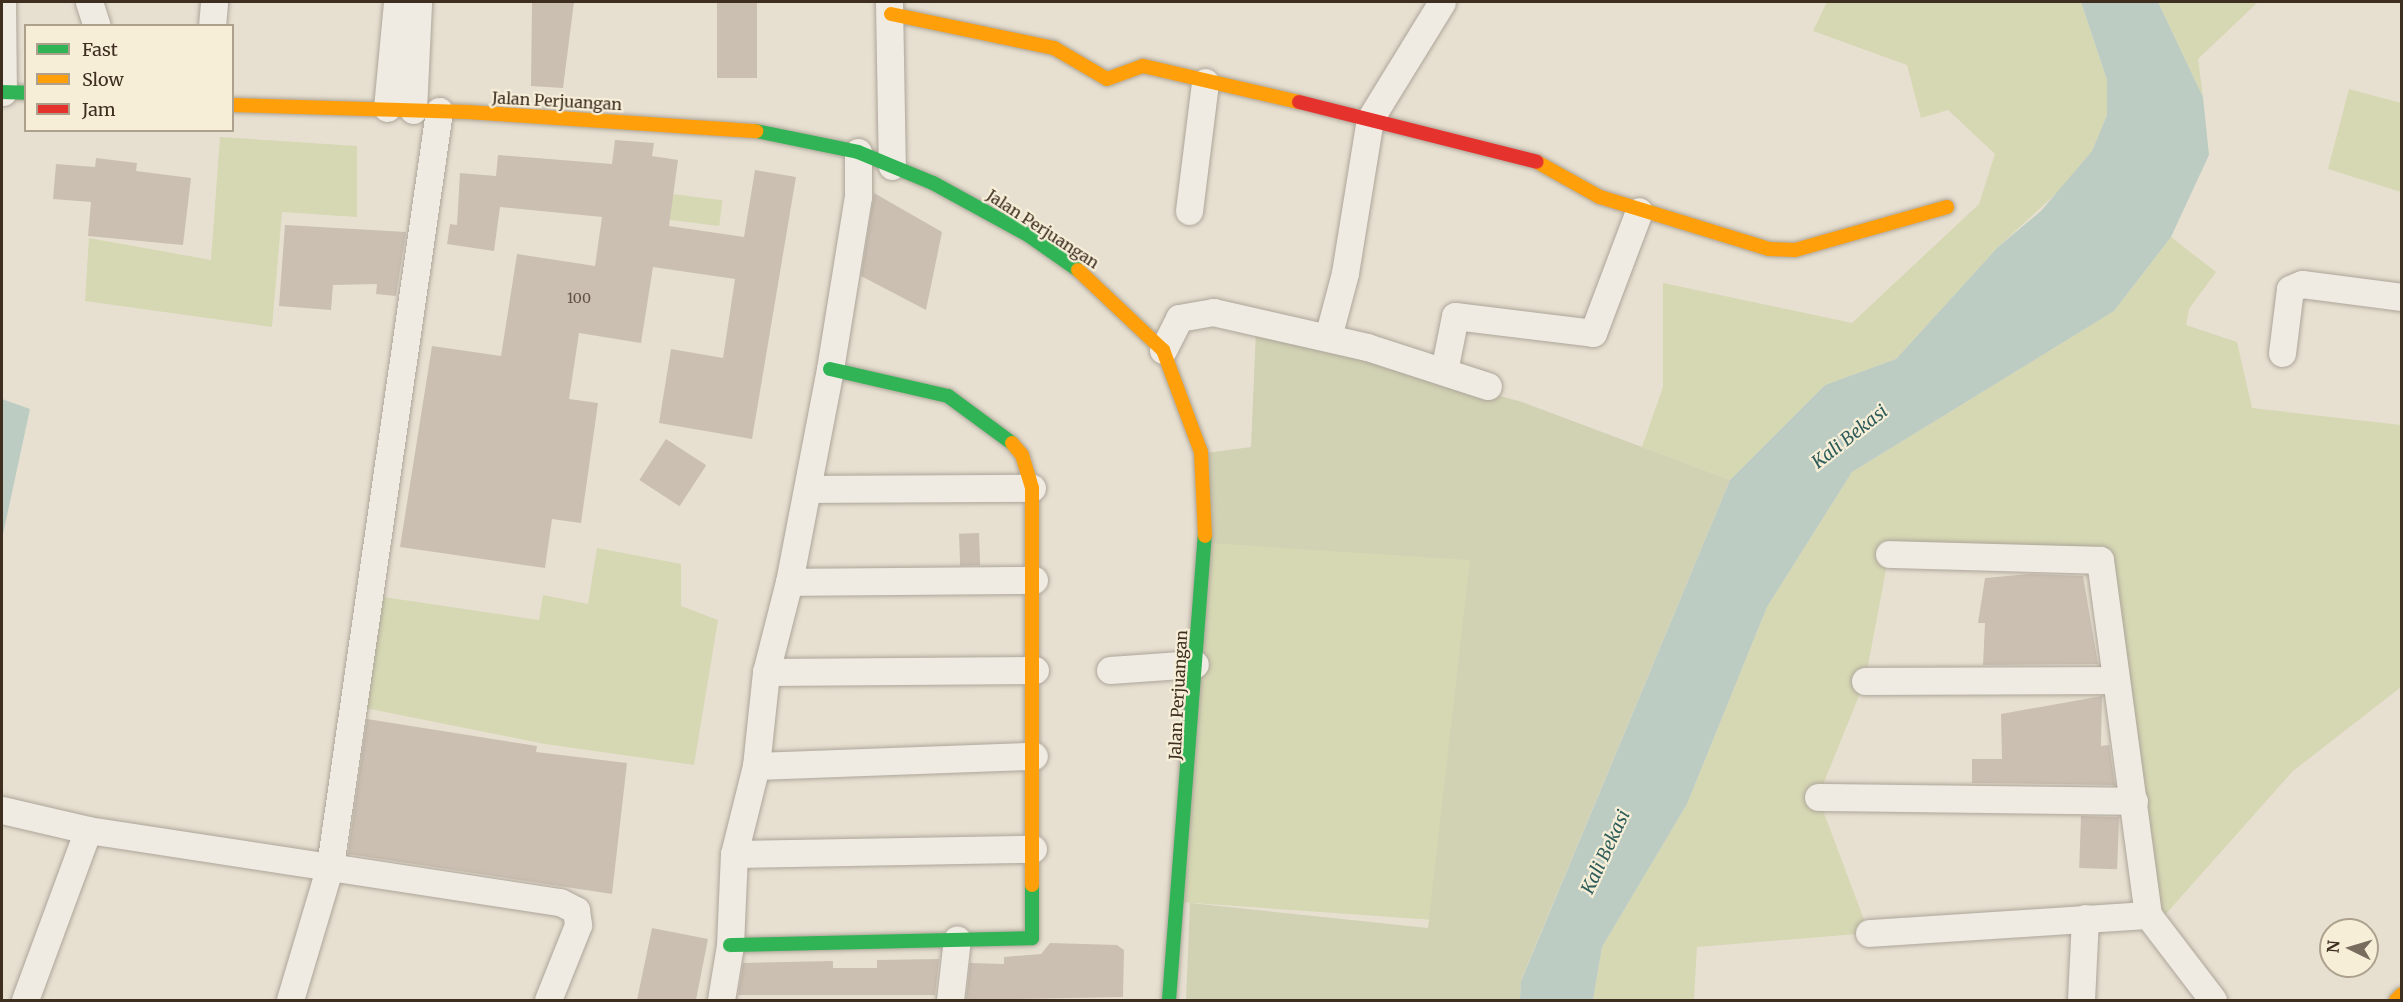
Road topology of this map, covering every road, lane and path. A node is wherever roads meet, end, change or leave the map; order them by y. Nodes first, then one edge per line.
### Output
1 (2, 2) edge
2 (89, 2) edge
3 (214, 2) edge
4 (397, 2) edge
5 (418, 2) edge
6 (1442, 2) edge
7 (890, 8) edge
8 (96, 24) edge
9 (212, 24) edge
10 (1205, 82) junction
11 (10, 93) edge
12 (234, 105) edge
13 (413, 110) junction
14 (1370, 119) junction
15 (858, 152) junction
16 (892, 166) junction
17 (1947, 207) dead end
18 (1189, 211) dead end
19 (1639, 211) junction
20 (2402, 297) edge
21 (1328, 337) junction
22 (1163, 350) junction
23 (2282, 353) dead end
24 (830, 369) junction
25 (1444, 371) junction
26 (1488, 386) dead end
27 (1032, 488) junction
28 (809, 489) junction
29 (1889, 554) dead end
30 (1034, 580) junction
31 (789, 582) junction
32 (1195, 664) junction
33 (1035, 670) junction
34 (1110, 670) dead end
35 (766, 672) junction
36 (2114, 680) junction
37 (1865, 681) dead end
38 (1034, 756) junction
39 (756, 766) junction
40 (1818, 797) dead end
41 (2134, 801) junction
42 (2, 810) edge
43 (88, 830) junction
44 (1033, 849) junction
45 (734, 854) junction
46 (330, 866) junction
47 (2148, 915) junction
48 (2085, 918) junction
49 (1869, 933) dead end
50 (957, 939) junction
51 (730, 945) junction
52 (2402, 994) edge
53 (25, 1000) edge
54 (290, 1000) edge
55 (548, 1000) edge
56 (721, 1000) edge
57 (950, 1000) edge
58 (1169, 1000) edge
59 (2081, 1000) edge
60 (2212, 1000) edge
61 (2396, 1000) edge

1 - 11 street
2 - 8 street
3 - 9 street
4 - 13 street
5 - 13 street
6 - 14 street
7 - 10 street
7 - 16 street
10 - 14 street
10 - 18 street
12 - 13 street, Jalan Perjuangan
13 - 15 street, Jalan Perjuangan
13 - 46 street
14 - 19 street
14 - 21 street
15 - 16 street, Jalan Perjuangan
15 - 24 street
16 - 22 street, Jalan Perjuangan
17 - 19 street
19 - 25 street
20 - 23 street
21 - 22 street
21 - 25 street
22 - 32 street, Jalan Perjuangan
24 - 27 street
24 - 28 street
25 - 26 street
27 - 28 street
27 - 30 street
28 - 31 street
29 - 36 street
30 - 31 street
30 - 33 street
31 - 35 street
32 - 34 street
32 - 58 street, Jalan Perjuangan
33 - 35 street
33 - 38 street
35 - 39 street
36 - 37 street
36 - 41 street
38 - 39 street
38 - 44 street
39 - 45 street
40 - 41 street
41 - 47 street
42 - 43 street
43 - 46 street
43 - 53 street
44 - 45 street
44 - 50 street
45 - 51 street
46 - 54 street
46 - 55 street
47 - 48 street
47 - 60 street
48 - 49 street
48 - 59 street
50 - 51 street
50 - 57 street
51 - 56 street
52 - 61 street

